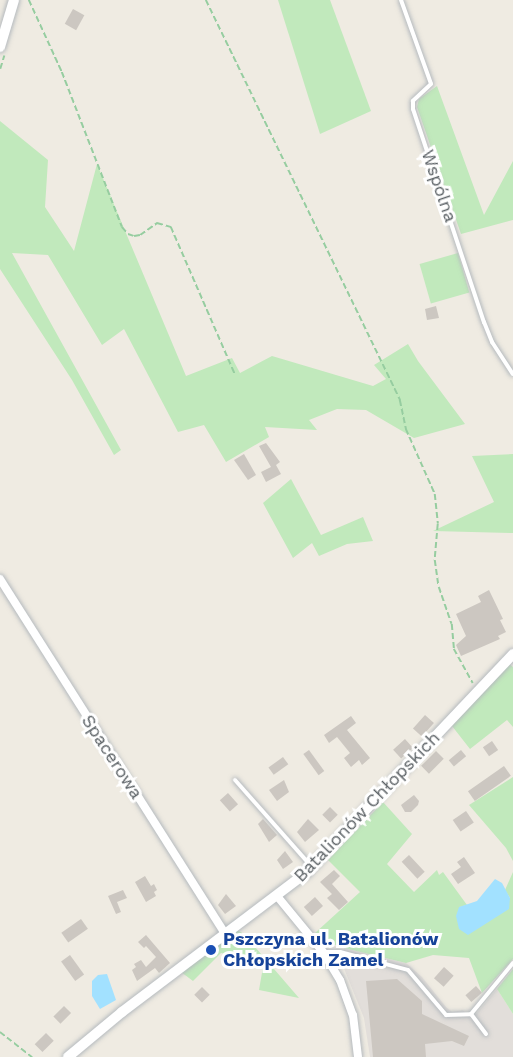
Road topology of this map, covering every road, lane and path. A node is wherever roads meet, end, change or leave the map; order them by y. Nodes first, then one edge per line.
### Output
1 (14, 0) edge
2 (29, 0) edge
3 (206, 0) edge
4 (401, 0) edge
5 (0, 47) edge
6 (235, 374) dead end
7 (513, 374) edge
8 (0, 579) edge
9 (511, 659) edge
10 (478, 692) junction
11 (235, 780) dead end
12 (312, 867) junction
13 (278, 896) junction
14 (225, 934) junction
15 (323, 952) junction
16 (513, 963) edge
17 (471, 1014) junction
18 (0, 1032) edge
19 (486, 1034) dead end
20 (32, 1057) edge
21 (68, 1057) edge
22 (358, 1057) edge

1 - 5 street
2 - 6 path
3 - 10 path
4 - 7 lane, Wspólna
8 - 14 street, Spacerowa
9 - 10 street, Batalionów Chłopskich
10 - 12 street, Batalionów Chłopskich
11 - 12 lane
12 - 13 street, Batalionów Chłopskich
13 - 14 street, Batalionów Chłopskich
13 - 15 street
14 - 21 street, Batalionów Chłopskich
15 - 17 lane
15 - 22 street
16 - 17 lane
17 - 19 lane
18 - 20 path

